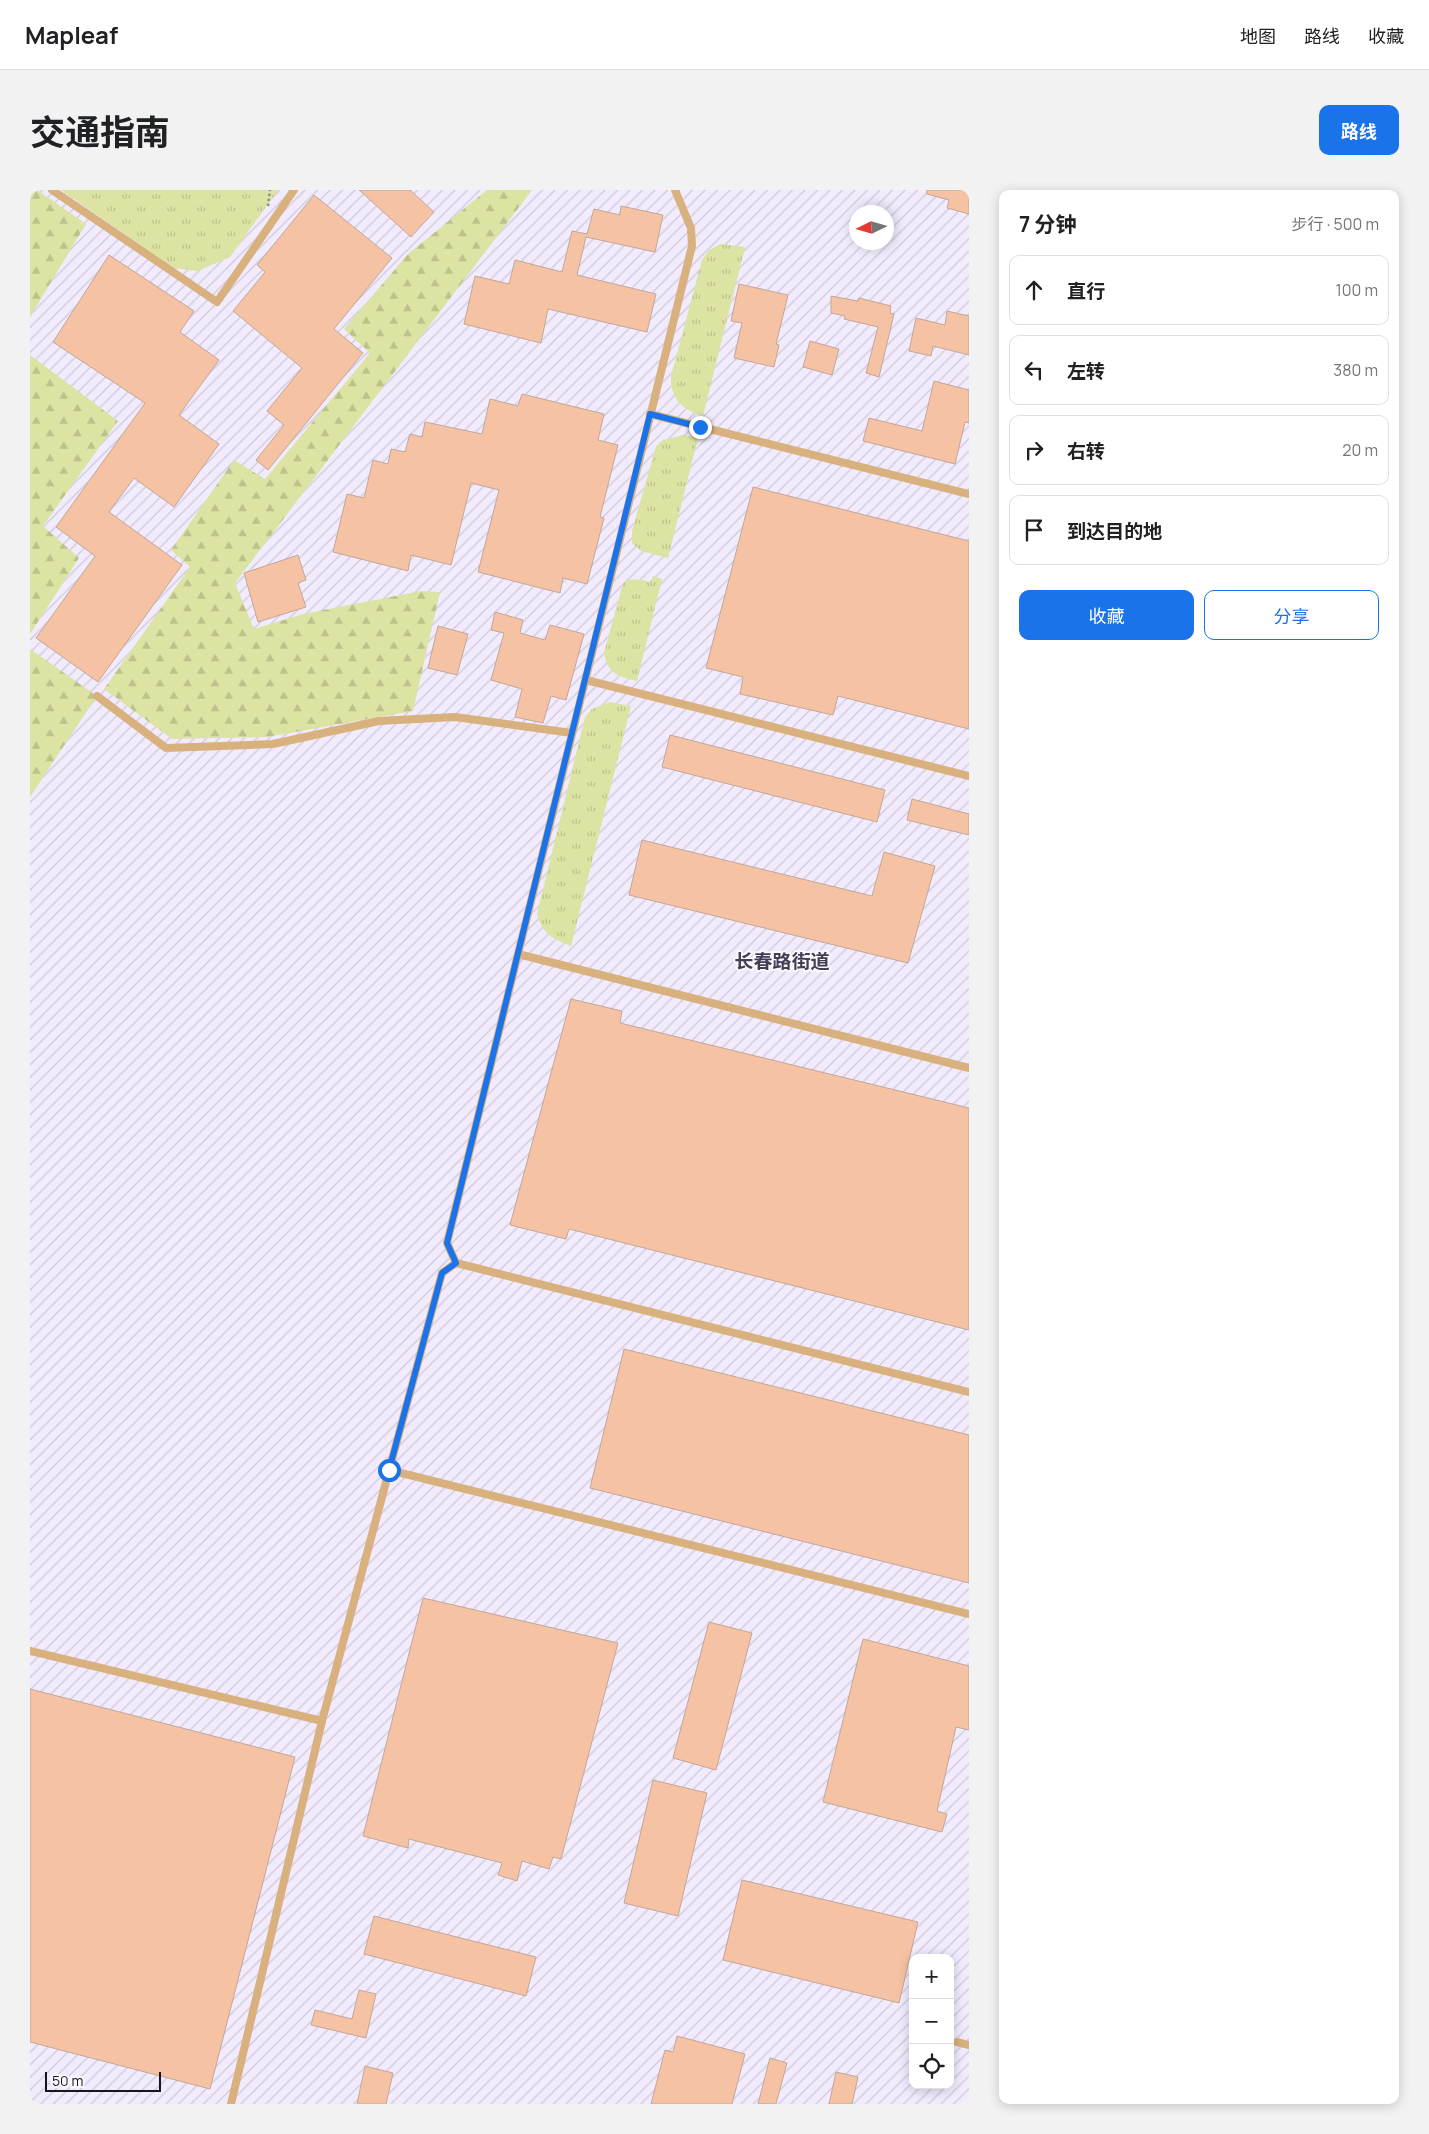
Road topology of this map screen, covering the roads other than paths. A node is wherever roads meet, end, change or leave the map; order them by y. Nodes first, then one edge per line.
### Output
1 (52, 190) edge
2 (294, 190) edge
3 (674, 190) edge
4 (650, 414) junction
5 (969, 494) edge
6 (586, 680) junction
7 (97, 696) dead end
8 (572, 733) junction
9 (969, 776) edge
10 (518, 954) junction
11 (969, 1068) edge
12 (456, 1263) junction
13 (969, 1392) edge
14 (389, 1470) junction
15 (969, 1614) edge
16 (30, 1651) edge
17 (322, 1721) junction
18 (957, 2042) dead end
19 (969, 2046) edge
20 (231, 2104) edge

1 - 2 lane
3 - 4 lane
4 - 5 lane
4 - 6 lane
6 - 8 lane
6 - 9 lane
7 - 8 lane
8 - 10 lane
10 - 11 lane
10 - 12 lane
12 - 13 lane
12 - 14 lane
14 - 15 lane
14 - 17 lane
16 - 17 lane
17 - 20 lane
18 - 19 lane

